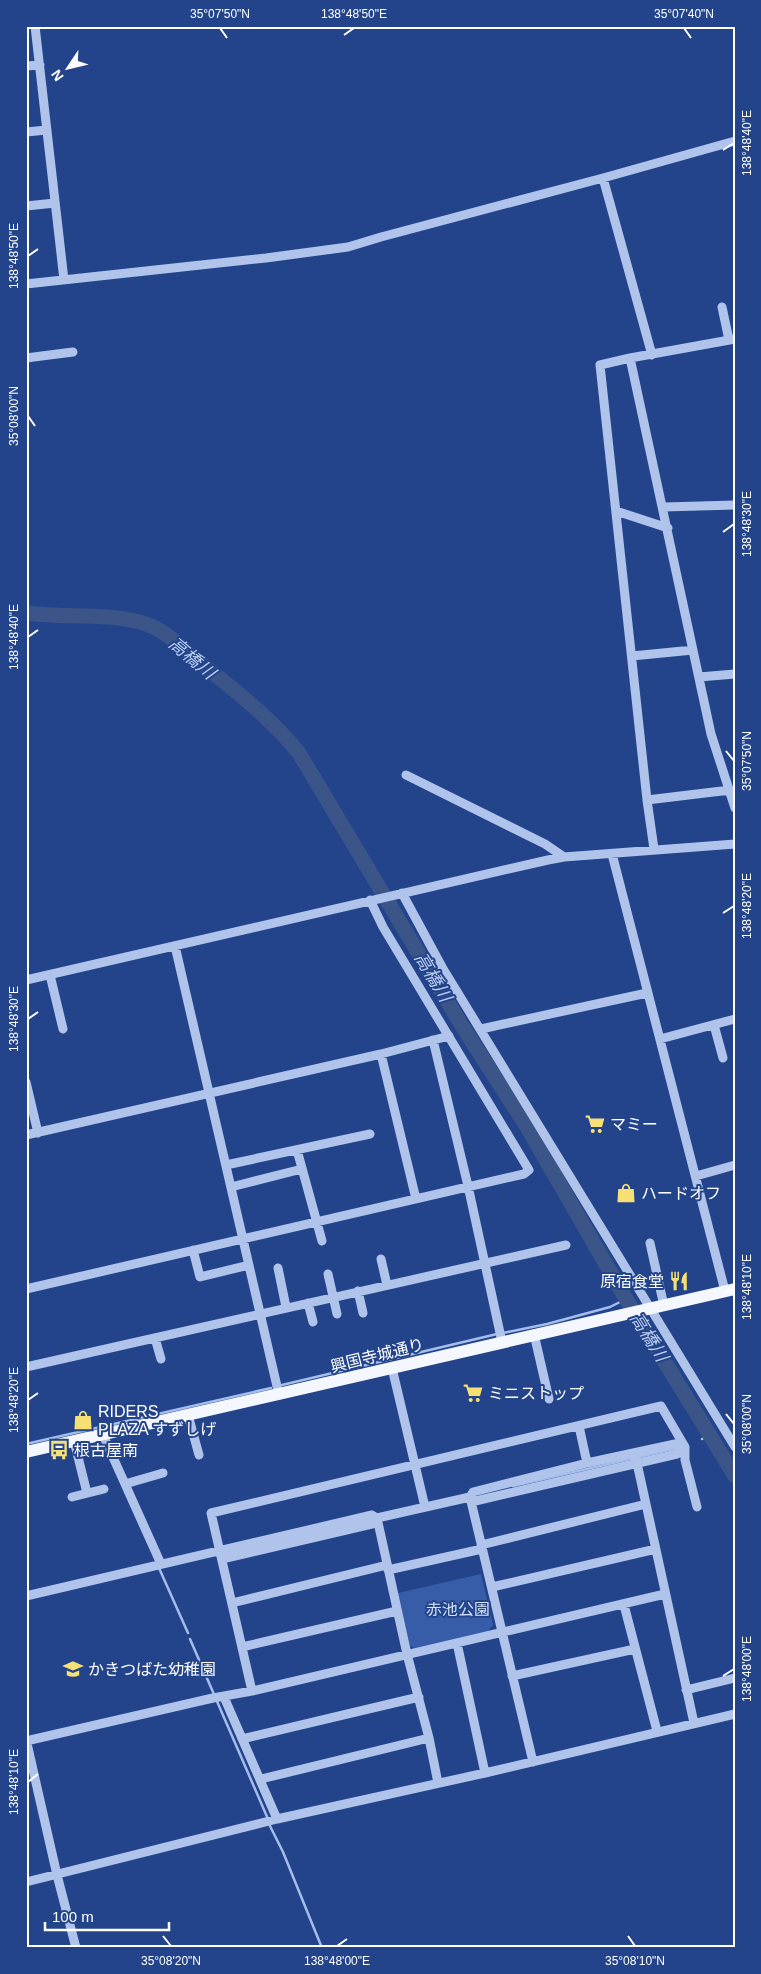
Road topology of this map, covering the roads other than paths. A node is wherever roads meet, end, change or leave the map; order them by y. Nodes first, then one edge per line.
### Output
1 (35, 26) edge
2 (40, 65) junction
3 (26, 66) edge
4 (47, 130) junction
5 (26, 132) edge
6 (735, 141) edge
7 (603, 178) junction
8 (56, 203) junction
9 (26, 206) edge
10 (64, 280) junction
11 (26, 284) edge
12 (722, 306) dead end
13 (732, 340) edge
14 (73, 352) dead end
15 (652, 355) junction
16 (26, 358) edge
17 (630, 358) junction
18 (735, 505) edge
19 (664, 508) junction
20 (616, 511) junction
21 (668, 528) junction
22 (693, 650) junction
23 (632, 656) junction
24 (735, 674) edge
25 (699, 677) junction
26 (406, 775) dead end
27 (730, 790) junction
28 (647, 800) junction
29 (734, 803) edge
30 (735, 844) edge
31 (654, 849) junction
32 (612, 854) junction
33 (564, 857) junction
34 (399, 894) junction
35 (370, 900) junction
36 (175, 946) junction
37 (50, 975) junction
38 (26, 980) edge
39 (647, 992) junction
40 (735, 1019) edge
41 (714, 1025) junction
42 (63, 1029) dead end
43 (481, 1029) junction
44 (449, 1036) junction
45 (660, 1039) junction
46 (433, 1040) junction
47 (381, 1054) junction
48 (723, 1058) dead end
49 (26, 1082) edge
50 (209, 1094) junction
51 (38, 1133) junction
52 (370, 1134) dead end
53 (26, 1135) edge
54 (297, 1150) junction
55 (226, 1165) junction
56 (735, 1165) edge
57 (302, 1169) junction
58 (696, 1176) junction
59 (468, 1186) junction
60 (230, 1187) junction
61 (416, 1199) junction
62 (316, 1222) junction
63 (242, 1239) junction
64 (322, 1241) dead end
65 (650, 1244) dead end
66 (566, 1245) dead end
67 (193, 1250) junction
68 (381, 1259) dead end
69 (485, 1262) junction
70 (249, 1266) junction
71 (278, 1268) dead end
72 (328, 1274) dead end
73 (387, 1284) junction
74 (26, 1289) edge
75 (730, 1290) edge
76 (358, 1291) junction
77 (333, 1297) junction
78 (308, 1303) junction
79 (286, 1308) junction
80 (654, 1308) junction
81 (363, 1313) dead end
82 (261, 1314) junction
83 (337, 1314) dead end
84 (313, 1322) dead end
85 (534, 1334) junction
86 (501, 1337) junction
87 (155, 1338) junction
88 (161, 1359) dead end
89 (26, 1367) edge
90 (392, 1368) junction
91 (279, 1395) junction
92 (549, 1399) dead end
93 (188, 1415) junction
94 (579, 1426) junction
95 (103, 1435) junction
96 (731, 1435) edge
97 (74, 1441) junction
98 (685, 1447) junction
99 (735, 1447) edge
100 (26, 1452) edge
101 (199, 1455) dead end
102 (636, 1459) junction
103 (415, 1463) junction
104 (586, 1463) junction
105 (164, 1473) dead end
106 (125, 1484) junction
107 (104, 1489) dead end
108 (87, 1493) junction
109 (72, 1497) dead end
110 (470, 1499) junction
111 (646, 1504) junction
112 (425, 1507) junction
113 (696, 1508) dead end
114 (377, 1518) junction
115 (482, 1547) junction
116 (656, 1550) junction
117 (221, 1554) junction
118 (161, 1564) junction
119 (388, 1568) junction
120 (492, 1587) junction
121 (665, 1594) junction
122 (26, 1596) edge
123 (232, 1604) junction
124 (624, 1605) junction
125 (397, 1611) junction
126 (501, 1632) junction
127 (457, 1642) junction
128 (242, 1647) junction
129 (635, 1648) junction
130 (407, 1654) junction
131 (512, 1676) junction
132 (735, 1678) edge
133 (686, 1690) junction
134 (252, 1691) junction
135 (224, 1697) junction
136 (419, 1697) junction
137 (735, 1714) edge
138 (694, 1723) junction
139 (657, 1731) junction
140 (428, 1738) junction
141 (242, 1739) junction
142 (26, 1740) edge
143 (533, 1762) junction
144 (486, 1773) junction
145 (261, 1779) junction
146 (438, 1783) junction
147 (277, 1819) junction
148 (57, 1875) junction
149 (26, 1882) edge
150 (76, 1948) edge

1 - 2 street
2 - 3 street
2 - 4 street
4 - 5 street
4 - 8 street
6 - 7 street
7 - 10 street
7 - 15 street
8 - 9 street
8 - 10 street
10 - 11 street
12 - 13 street
13 - 15 street
14 - 16 street
15 - 17 street
17 - 19 street
17 - 20 street
18 - 19 street
19 - 21 street
20 - 21 street
20 - 23 street
21 - 22 street
22 - 23 street
22 - 25 street
23 - 28 street
24 - 25 street
25 - 27 street
26 - 33 street
27 - 28 street
27 - 29 street
28 - 31 street
30 - 31 street
31 - 32 street
32 - 33 street
32 - 39 street
33 - 34 street
34 - 35 street
34 - 43 street
35 - 36 street
35 - 44 street
36 - 37 street
36 - 50 street
37 - 38 street
37 - 42 street
39 - 43 street
39 - 45 street
40 - 41 street
41 - 45 street
41 - 48 street
43 - 80 street
44 - 46 street
44 - 59 street
45 - 58 street
46 - 47 street
46 - 59 street
47 - 50 street
47 - 61 street
49 - 51 street
50 - 51 street
50 - 55 street
51 - 53 street
52 - 54 street
54 - 55 street
54 - 57 street
55 - 60 street
56 - 58 street
57 - 60 street
57 - 62 street
58 - 75 street
59 - 61 street
59 - 69 street
60 - 63 street
61 - 62 street
62 - 63 street
62 - 64 street
63 - 67 street
63 - 70 street
65 - 80 street
66 - 69 street
67 - 70 street
67 - 74 street
68 - 73 street
69 - 73 street
69 - 86 street
70 - 82 street
71 - 79 street
72 - 77 street
73 - 76 street
75 - 80 main road, 興国寺城通り
76 - 77 street
76 - 81 street
77 - 78 street
77 - 83 street
78 - 79 street
78 - 84 street
79 - 82 street
80 - 85 main road, 興国寺城通り
80 - 96 street
82 - 87 street
82 - 91 street
85 - 86 main road, 興国寺城通り
85 - 92 street
86 - 90 main road, 興国寺城通り
87 - 88 street
87 - 89 street
90 - 91 main road, 興国寺城通り
90 - 103 street
91 - 93 main road, 興国寺城通り
93 - 95 main road, 興国寺城通り
93 - 101 street
94 - 98 street
94 - 103 street
94 - 104 street
95 - 97 main road, 興国寺城通り
95 - 106 street
96 - 99 street
97 - 100 main road, 興国寺城通り
97 - 108 street
98 - 102 street
98 - 113 street
102 - 104 street
102 - 110 street
102 - 111 street
103 - 112 street
103 - 117 street
104 - 110 street
105 - 106 street
106 - 118 street
107 - 108 street
108 - 109 street
110 - 112 street
110 - 115 street
111 - 115 street
111 - 116 street
112 - 114 street
114 - 117 street
114 - 119 street
115 - 119 street
115 - 120 street
116 - 120 street
116 - 121 street
117 - 118 street
117 - 123 street
118 - 122 street
119 - 123 street
119 - 125 street
120 - 126 street
121 - 124 street
121 - 133 street
123 - 128 street
124 - 126 street
124 - 129 street
125 - 128 street
125 - 130 street
126 - 127 street
126 - 131 street
127 - 130 street
127 - 144 street
128 - 134 street
129 - 131 street
129 - 139 street
130 - 134 street
130 - 136 street
131 - 143 street
132 - 133 street
133 - 138 street
134 - 135 street
135 - 141 street
135 - 142 street
136 - 140 street
136 - 141 street
137 - 138 street
138 - 139 street
139 - 143 street
140 - 145 street
140 - 146 street
141 - 145 street
142 - 148 street
143 - 144 street
144 - 146 street
145 - 147 street
146 - 147 street
147 - 148 street
148 - 149 street
148 - 150 street

